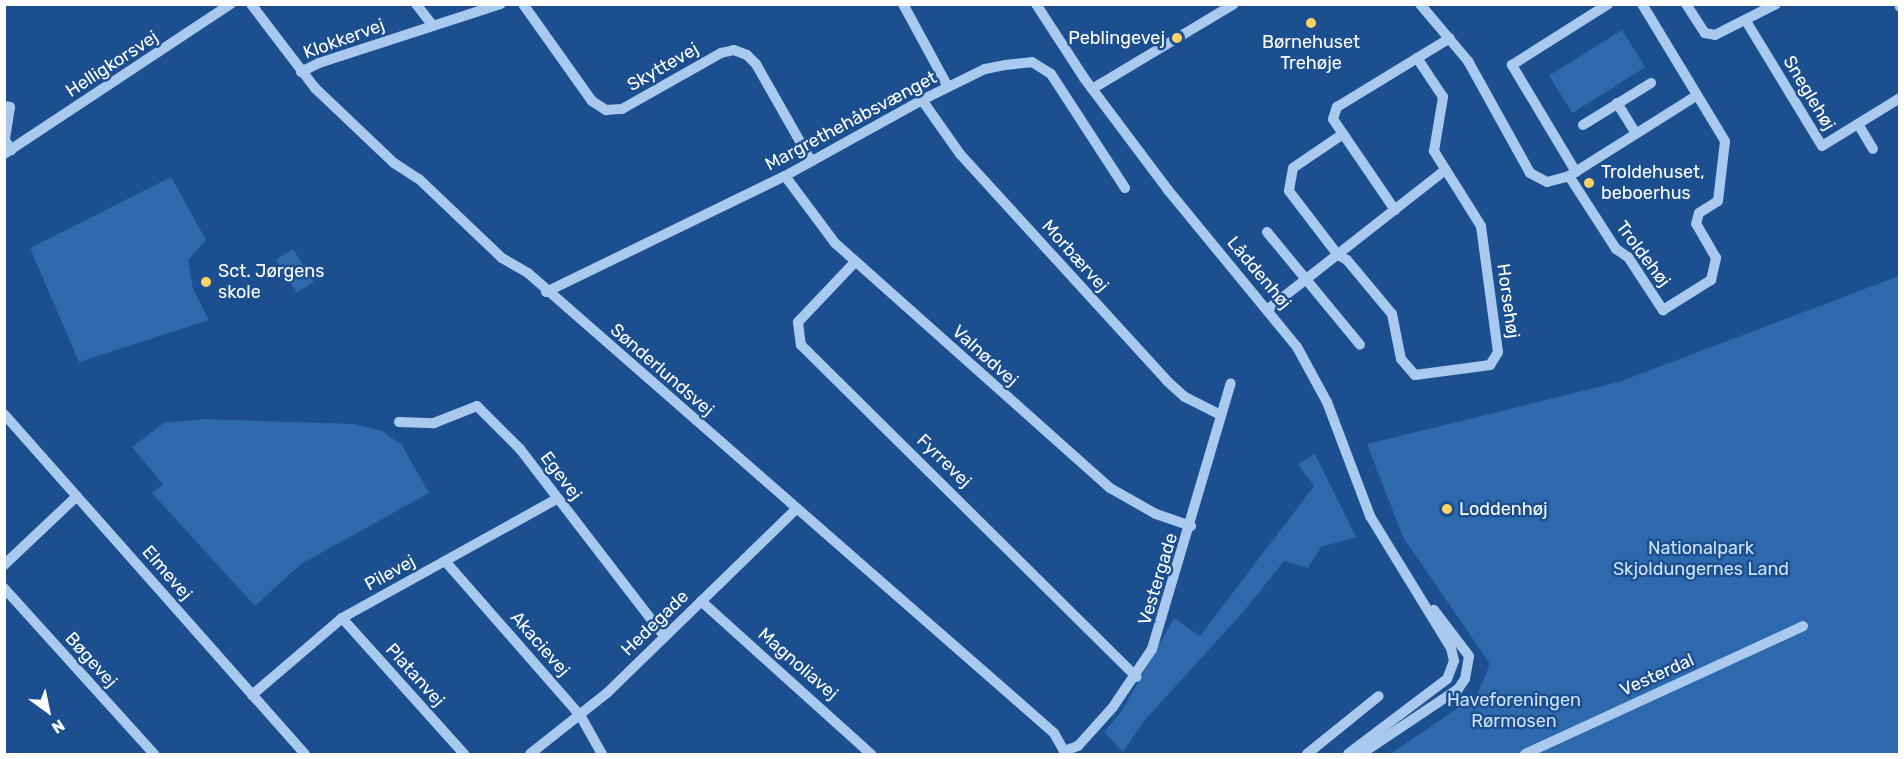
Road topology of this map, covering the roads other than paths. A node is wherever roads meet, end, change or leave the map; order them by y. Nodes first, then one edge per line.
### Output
1 (231, 4) edge
2 (251, 4) edge
3 (416, 4) edge
4 (501, 4) edge
5 (523, 4) edge
6 (903, 4) edge
7 (1036, 4) edge
8 (1234, 4) edge
9 (1420, 4) edge
10 (1608, 4) edge
11 (1642, 4) edge
12 (1686, 4) edge
13 (1776, 4) edge
14 (1220, 8) edge
15 (1746, 21) junction
16 (433, 26) junction
17 (1450, 38) junction
18 (1417, 58) junction
19 (302, 72) junction
20 (1651, 83) dead end
21 (948, 87) junction
22 (1092, 89) junction
23 (1696, 96) junction
24 (1899, 98) edge
25 (922, 100) junction
26 (1617, 103) junction
27 (4, 106) edge
28 (1858, 124) junction
29 (1583, 125) dead end
30 (1636, 133) junction
31 (1343, 134) junction
32 (1873, 149) dead end
33 (8, 152) edge
34 (811, 161) junction
35 (1445, 170) junction
36 (1573, 174) junction
37 (785, 176) junction
38 (1125, 188) dead end
39 (1395, 210) junction
40 (1267, 232) dead end
41 (1338, 255) junction
42 (855, 262) junction
43 (1305, 280) junction
44 (546, 292) junction
45 (1269, 309) junction
46 (1360, 345) dead end
47 (1231, 383) dead end
48 (4, 414) edge
49 (1221, 415) junction
50 (399, 422) dead end
51 (77, 496) junction
52 (557, 499) junction
53 (796, 508) junction
54 (1191, 526) junction
55 (445, 561) junction
56 (4, 566) edge
57 (1414, 587) junction
58 (4, 588) edge
59 (700, 601) junction
60 (342, 618) junction
61 (1803, 626) dead end
62 (664, 636) junction
63 (1136, 677) junction
64 (252, 695) junction
65 (1379, 696) dead end
66 (580, 715) junction
67 (1063, 753) edge
68 (154, 754) edge
69 (305, 754) edge
70 (464, 754) edge
71 (530, 754) edge
72 (602, 754) edge
73 (871, 754) edge
74 (1307, 754) edge
75 (1348, 754) edge
76 (1361, 754) edge
77 (1525, 754) edge

1 - 33 street, Helligkorsvej
2 - 19 street, Sønderlundsvej
3 - 16 street
4 - 16 street, Klokkervej
5 - 34 street, Skyttevej
6 - 21 street
7 - 22 street, Låddenhøj
8 - 14 street
9 - 17 street
10 - 36 street, Troldehøj
11 - 23 street, Troldehøj
12 - 15 street
13 - 15 street
14 - 22 street
15 - 28 street, Sneglehøj
16 - 19 street, Klokkervej
17 - 18 street
17 - 36 street
18 - 31 street
18 - 35 street, Horsehøj
19 - 44 street, Sønderlundsvej
20 - 26 street
21 - 25 street, Margrethehåbsvænget
21 - 38 street, Margrethehåbsvænget
22 - 45 street, Låddenhøj
23 - 30 street
23 - 36 street, Troldehøj
24 - 28 street, Sneglehøj
25 - 34 street, Margrethehåbsvænget
25 - 49 street, Morbærvej
26 - 29 street
26 - 30 street
27 - 33 street, Helligkorsvej
28 - 32 street, Sneglehøj
30 - 36 street
31 - 39 street
31 - 41 street, Horsehøj
34 - 37 street, Margrethehåbsvænget
35 - 39 street
35 - 41 street, Horsehøj
37 - 42 street, Valnødvej
37 - 44 street, Margrethehåbsvænget
39 - 41 street
40 - 43 street
41 - 43 street
42 - 54 street, Valnødvej
42 - 63 street, Fyrrevej
43 - 45 street
43 - 46 street
44 - 53 street, Sønderlundsvej
45 - 57 street, Låddenhøj
47 - 49 street, Vestergade
48 - 51 street, Elmevej
49 - 54 street, Vestergade
50 - 52 street, Egevej
51 - 56 street
51 - 64 street, Elmevej
52 - 55 street, Pilevej
52 - 62 street, Egevej
53 - 59 street, Hedegade
53 - 67 street, Sønderlundsvej
54 - 63 street, Vestergade
55 - 60 street, Pilevej
55 - 66 street, Akacievej
57 - 75 street, Låddenhøj
57 - 76 street, Låddenhøj
58 - 68 street, Bøgevej
59 - 62 street, Hedegade
59 - 73 street, Magnoliavej
60 - 64 street, Pilevej
60 - 70 street, Platanvej
61 - 77 street, Vesterdal
62 - 66 street, Hedegade
63 - 67 street, Vestergade
64 - 69 street, Elmevej
65 - 74 street
66 - 71 street, Hedegade
66 - 72 street, Akacievej

